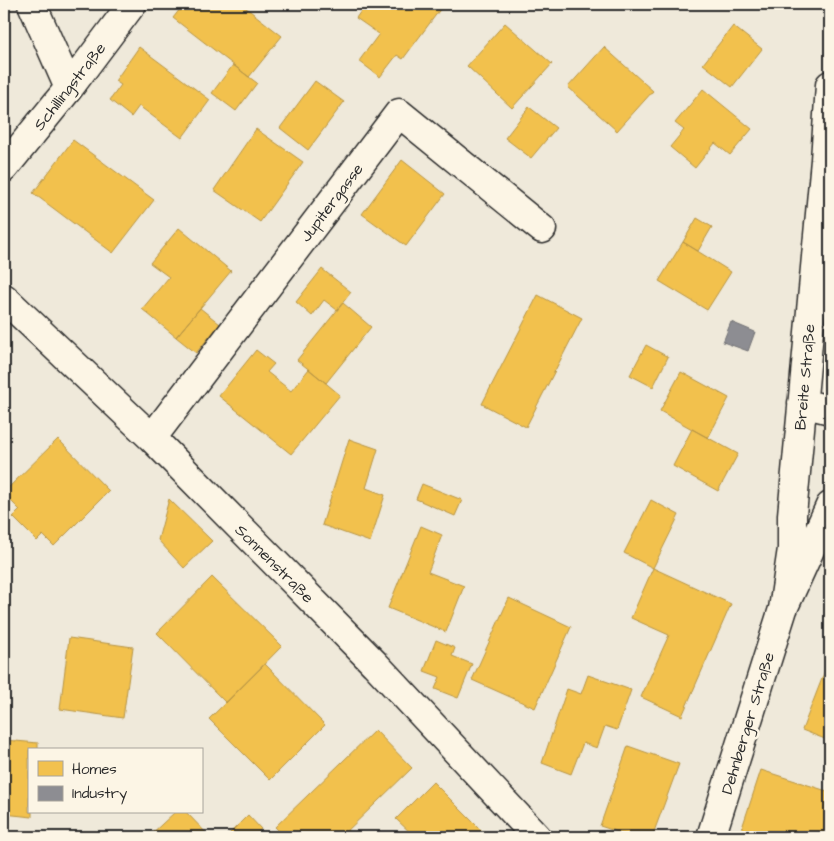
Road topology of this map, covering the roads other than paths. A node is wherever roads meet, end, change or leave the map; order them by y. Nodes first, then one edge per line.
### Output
1 (32, 4) edge
2 (132, 4) edge
3 (830, 85) edge
4 (69, 88) junction
5 (828, 159) edge
6 (4, 168) edge
7 (542, 229) dead end
8 (4, 298) edge
9 (802, 402) junction
10 (830, 410) edge
11 (152, 438) junction
12 (830, 506) edge
13 (783, 608) junction
14 (537, 837) edge
15 (711, 837) edge

1 - 4 street
2 - 4 street, Schillingstraße
3 - 5 street, Breite Straße
4 - 6 street, Schillingstraße
5 - 9 street, Breite Straße
7 - 11 street, Jupitergasse
8 - 11 street, Sonnenstraße
9 - 10 street
9 - 13 street, Breite Straße
11 - 14 street, Sonnenstraße
12 - 13 street
13 - 15 street, Dehnberger Straße

